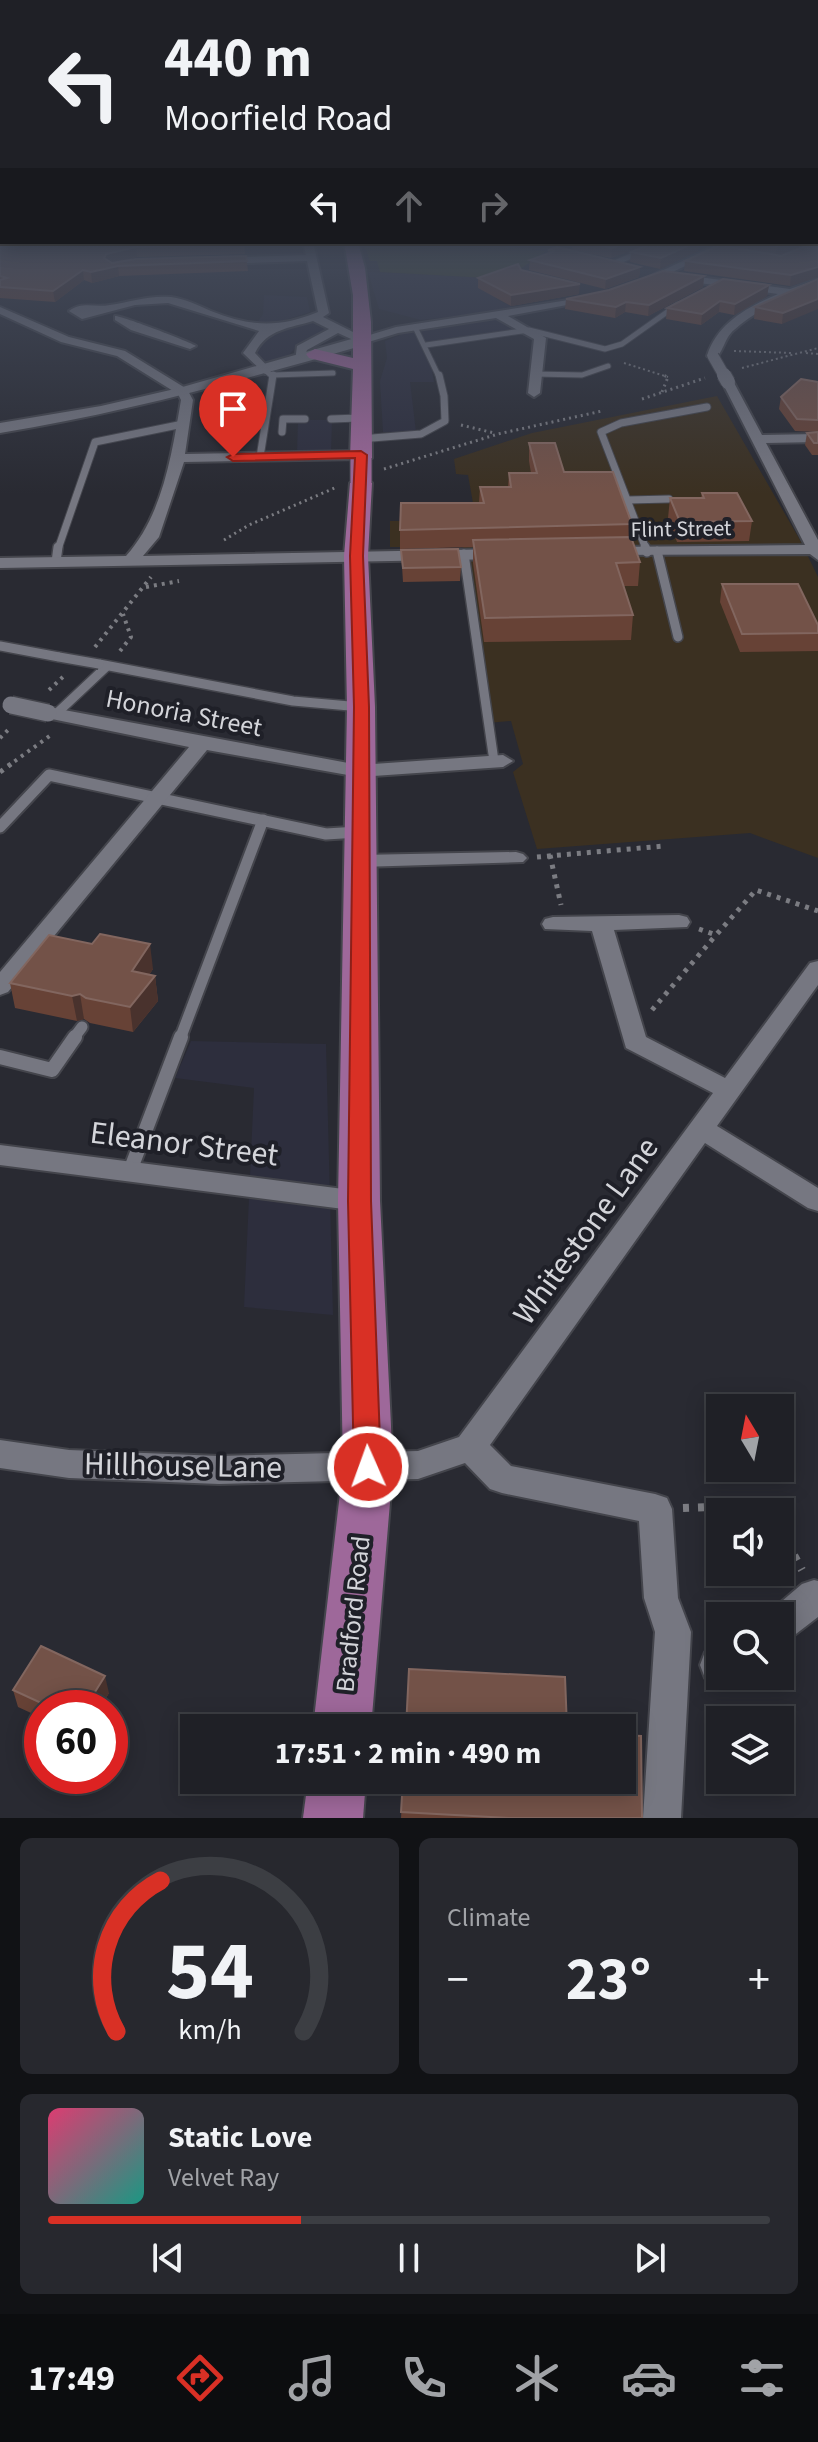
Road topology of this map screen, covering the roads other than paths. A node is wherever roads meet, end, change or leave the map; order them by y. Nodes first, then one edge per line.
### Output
1 (32, 325) edge
2 (130, 325) edge
3 (248, 325) edge
4 (286, 325) edge
5 (330, 325) edge
6 (359, 325) edge
7 (362, 325) edge
8 (429, 325) edge
9 (519, 325) edge
10 (645, 325) edge
11 (733, 325) edge
12 (415, 327) junction
13 (135, 328) junction
14 (338, 329) junction
15 (267, 330) junction
16 (396, 330) junction
17 (529, 330) junction
18 (121, 332) dead end
19 (363, 332) junction
20 (107, 336) dead end
21 (78, 344) junction
22 (426, 345) junction
23 (190, 346) dead end
24 (307, 357) junction
25 (361, 366) junction
26 (608, 366) dead end
27 (269, 373) junction
28 (333, 373) dead end
29 (535, 374) junction
30 (183, 392) junction
31 (534, 393) dead end
32 (707, 407) dead end
33 (359, 418) junction
34 (305, 419) dead end
35 (331, 419) dead end
36 (183, 424) junction
37 (0, 428) edge
38 (282, 432) dead end
39 (818, 438) edge
40 (758, 439) junction
41 (361, 451) junction
42 (260, 457) junction
43 (178, 458) junction
44 (669, 499) edge
45 (628, 500) junction
46 (817, 551) edge
47 (652, 552) junction
48 (525, 553) edge
49 (586, 553) edge
50 (464, 554) junction
51 (356, 556) junction
52 (130, 561) junction
53 (56, 562) junction
54 (0, 563) edge
55 (678, 637) dead end
56 (0, 646) edge
57 (102, 666) junction
58 (6, 704) edge
59 (361, 707) junction
60 (54, 710) junction
61 (202, 744) junction
62 (499, 761) joint
63 (359, 771) junction
64 (158, 797) junction
65 (263, 820) junction
66 (0, 827) edge
67 (360, 847) junction
68 (516, 858) road end
69 (679, 922) road end
70 (559, 924) road end
71 (601, 924) junction
72 (818, 968) edge
73 (0, 987) edge
74 (82, 1027) dead end
75 (0, 1057) edge
76 (730, 1091) junction
77 (702, 1129) junction
78 (0, 1155) edge
79 (130, 1171) junction
80 (359, 1201) junction
81 (818, 1201) edge
82 (470, 1447) junction
83 (0, 1454) edge
84 (368, 1467) junction
85 (816, 1598) edge
86 (794, 1614) edge
87 (343, 1714) edge
88 (336, 1794) edge
89 (333, 1818) edge
90 (662, 1818) edge

1 - 21 street
2 - 13 street
3 - 15 street
4 - 15 street
5 - 14 street
6 - 19 main road
7 - 19 main road
8 - 12 street
9 - 17 street
10 - 17 lane
11 - 40 street, bridge
12 - 16 street
12 - 22 lane
13 - 18 street
13 - 23 street
14 - 19 street
14 - 24 street
15 - 27 street
16 - 19 street
16 - 19 street
17 - 22 lane
17 - 29 street
19 - 24 street
19 - 25 main road, Bradford Road
20 - 21 street
21 - 30 street
22 - 41 lane
24 - 25 main road
24 - 27 street
25 - 33 main road, Bradford Road
26 - 29 lane
27 - 28 lane
27 - 30 street
27 - 42 lane
29 - 31 street
30 - 36 street
30 - 37 street
32 - 45 lane
33 - 35 lane
33 - 41 main road, Bradford Road
34 - 38 lane
36 - 43 street
36 - 53 lane
39 - 40 street
40 - 46 street
41 - 42 street
41 - 51 main road, Bradford Road, bridge
42 - 43 street
43 - 52 street
44 - 45 lane
45 - 47 lane
46 - 47 street, Flint Street
47 - 49 street, Flint Street
47 - 55 lane
48 - 50 street
50 - 51 street
50 - 62 lane
51 - 52 street
51 - 59 main road, Bradford Road
52 - 53 street
53 - 54 street
56 - 57 lane, bridge
57 - 59 lane
57 - 60 lane
58 - 60 street, Honoria Street, bridge
59 - 63 main road, Bradford Road
60 - 61 street, Honoria Street
61 - 63 street, Honoria Street
61 - 64 street
62 - 63 street, Honoria Street
63 - 67 main road, Bradford Road
64 - 65 lane
64 - 66 lane
64 - 73 street
65 - 67 lane
65 - 79 lane
67 - 68 street
67 - 80 main road, Bradford Road
69 - 71 street
70 - 71 street
71 - 76 street
72 - 76 street, Whitestone Lane
74 - 75 lane
76 - 77 street, Whitestone Lane
77 - 81 street
77 - 82 street, Whitestone Lane
78 - 79 street, Eleanor Street
79 - 80 street, Eleanor Street
80 - 84 main road, Bradford Road
82 - 84 street
82 - 90 street
83 - 84 street, Hillhouse Lane
84 - 87 main road, Bradford Road
85 - 86 street
88 - 89 main road

